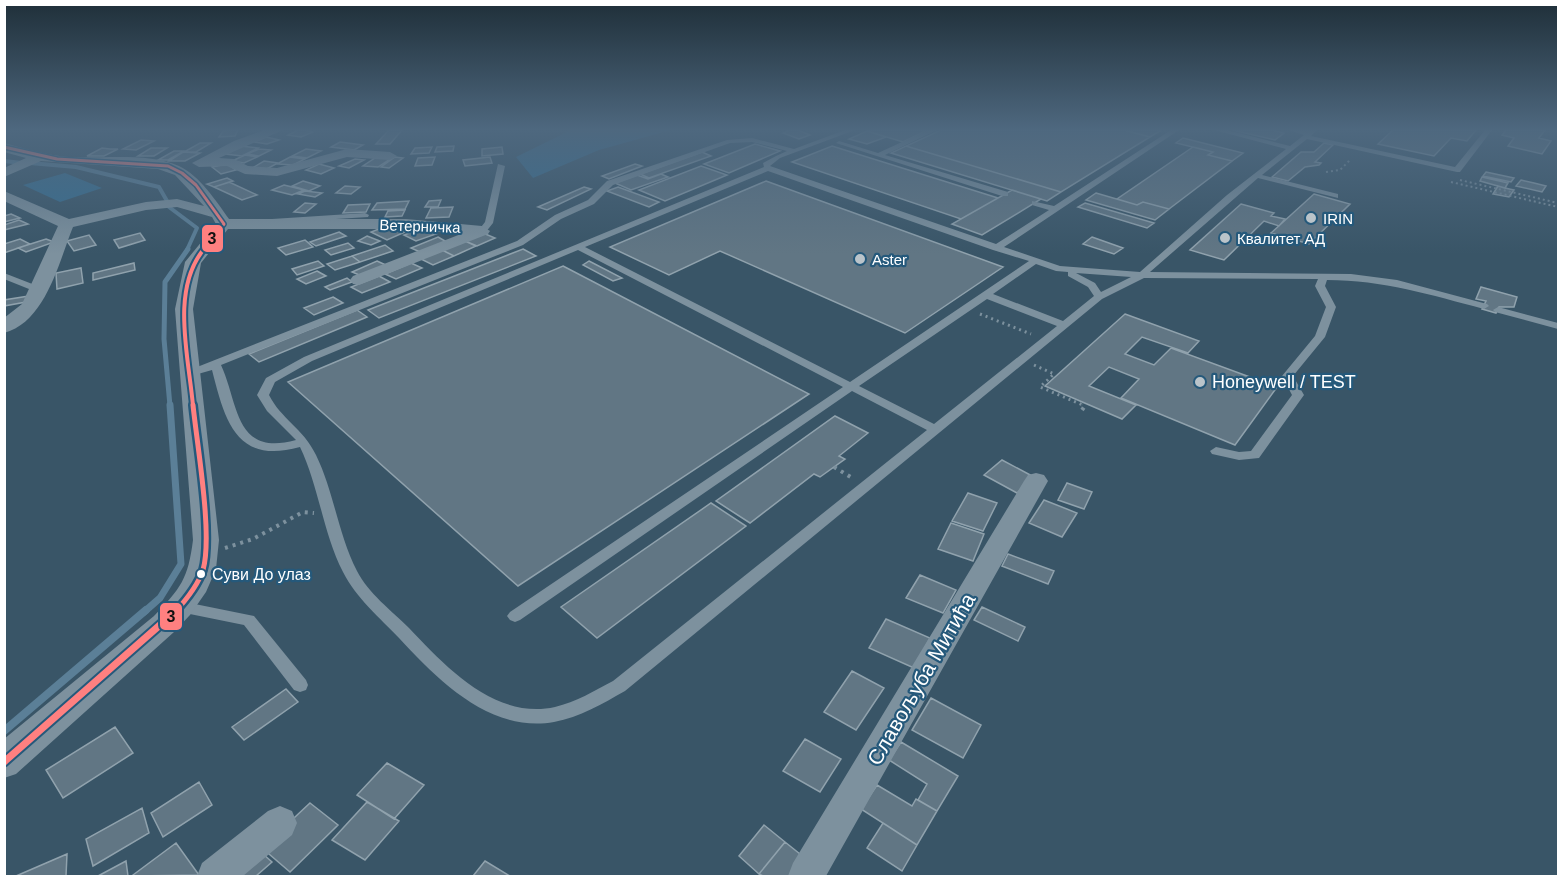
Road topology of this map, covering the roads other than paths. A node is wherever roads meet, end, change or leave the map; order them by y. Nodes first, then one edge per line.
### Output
1 (179, 171) edge
2 (263, 171) edge
3 (280, 171) edge
4 (500, 171) edge
5 (644, 171) edge
6 (761, 171) edge
7 (777, 171) edge
8 (931, 171) edge
9 (1113, 171) edge
10 (1263, 171) edge
11 (1257, 176) junction
12 (1005, 194) dead end
13 (4, 195) edge
14 (1335, 196) dead end
15 (1035, 203) dead end
16 (1055, 209) junction
17 (365, 215) dead end
18 (221, 219) junction
19 (264, 222) junction
20 (67, 224) junction
21 (482, 231) junction
22 (578, 247) junction
23 (996, 248) junction
24 (1035, 261) junction
25 (1059, 269) junction
26 (1142, 274) junction
27 (4, 276) edge
28 (358, 280) dead end
29 (1322, 282) junction
30 (37, 289) junction
31 (986, 295) junction
32 (1099, 297) junction
33 (1484, 306) dead end
34 (1498, 309) dead end
35 (1064, 325) junction
36 (1558, 326) edge
37 (4, 327) edge
38 (200, 370) junction
39 (851, 387) junction
40 (934, 429) junction
41 (304, 442) junction
42 (1216, 452) dead end
43 (1036, 481) dead end
44 (180, 606) junction
45 (515, 616) dead end
46 (300, 685) dead end
47 (4, 763) edge
48 (280, 823) dead end
49 (215, 876) edge
50 (806, 876) edge

1 - 18 street
2 - 3 street
4 - 21 lane
5 - 38 lane
6 - 22 lane
7 - 23 lane
8 - 12 lane
9 - 16 lane
10 - 11 lane
11 - 14 lane
11 - 26 lane
13 - 20 street
15 - 16 lane
16 - 23 lane
17 - 19 lane
18 - 19 street, Ветерничка
18 - 20 street, Ветерничка
18 - 38 street
19 - 21 street, Ветерничка
20 - 30 street
21 - 28 street, Ветерничка
22 - 39 lane
22 - 41 lane
23 - 24 lane
24 - 25 lane
24 - 31 lane
25 - 26 lane
25 - 32 lane
26 - 29 lane
26 - 32 lane
27 - 30 lane
29 - 33 lane
29 - 42 lane
30 - 37 street
31 - 35 lane
31 - 39 lane
32 - 35 lane
34 - 36 lane
35 - 40 lane
38 - 41 lane
38 - 44 street
39 - 40 lane
39 - 45 lane
40 - 41 lane
43 - 50 street, Славољуба Митића
44 - 46 lane
44 - 47 street
48 - 49 street

